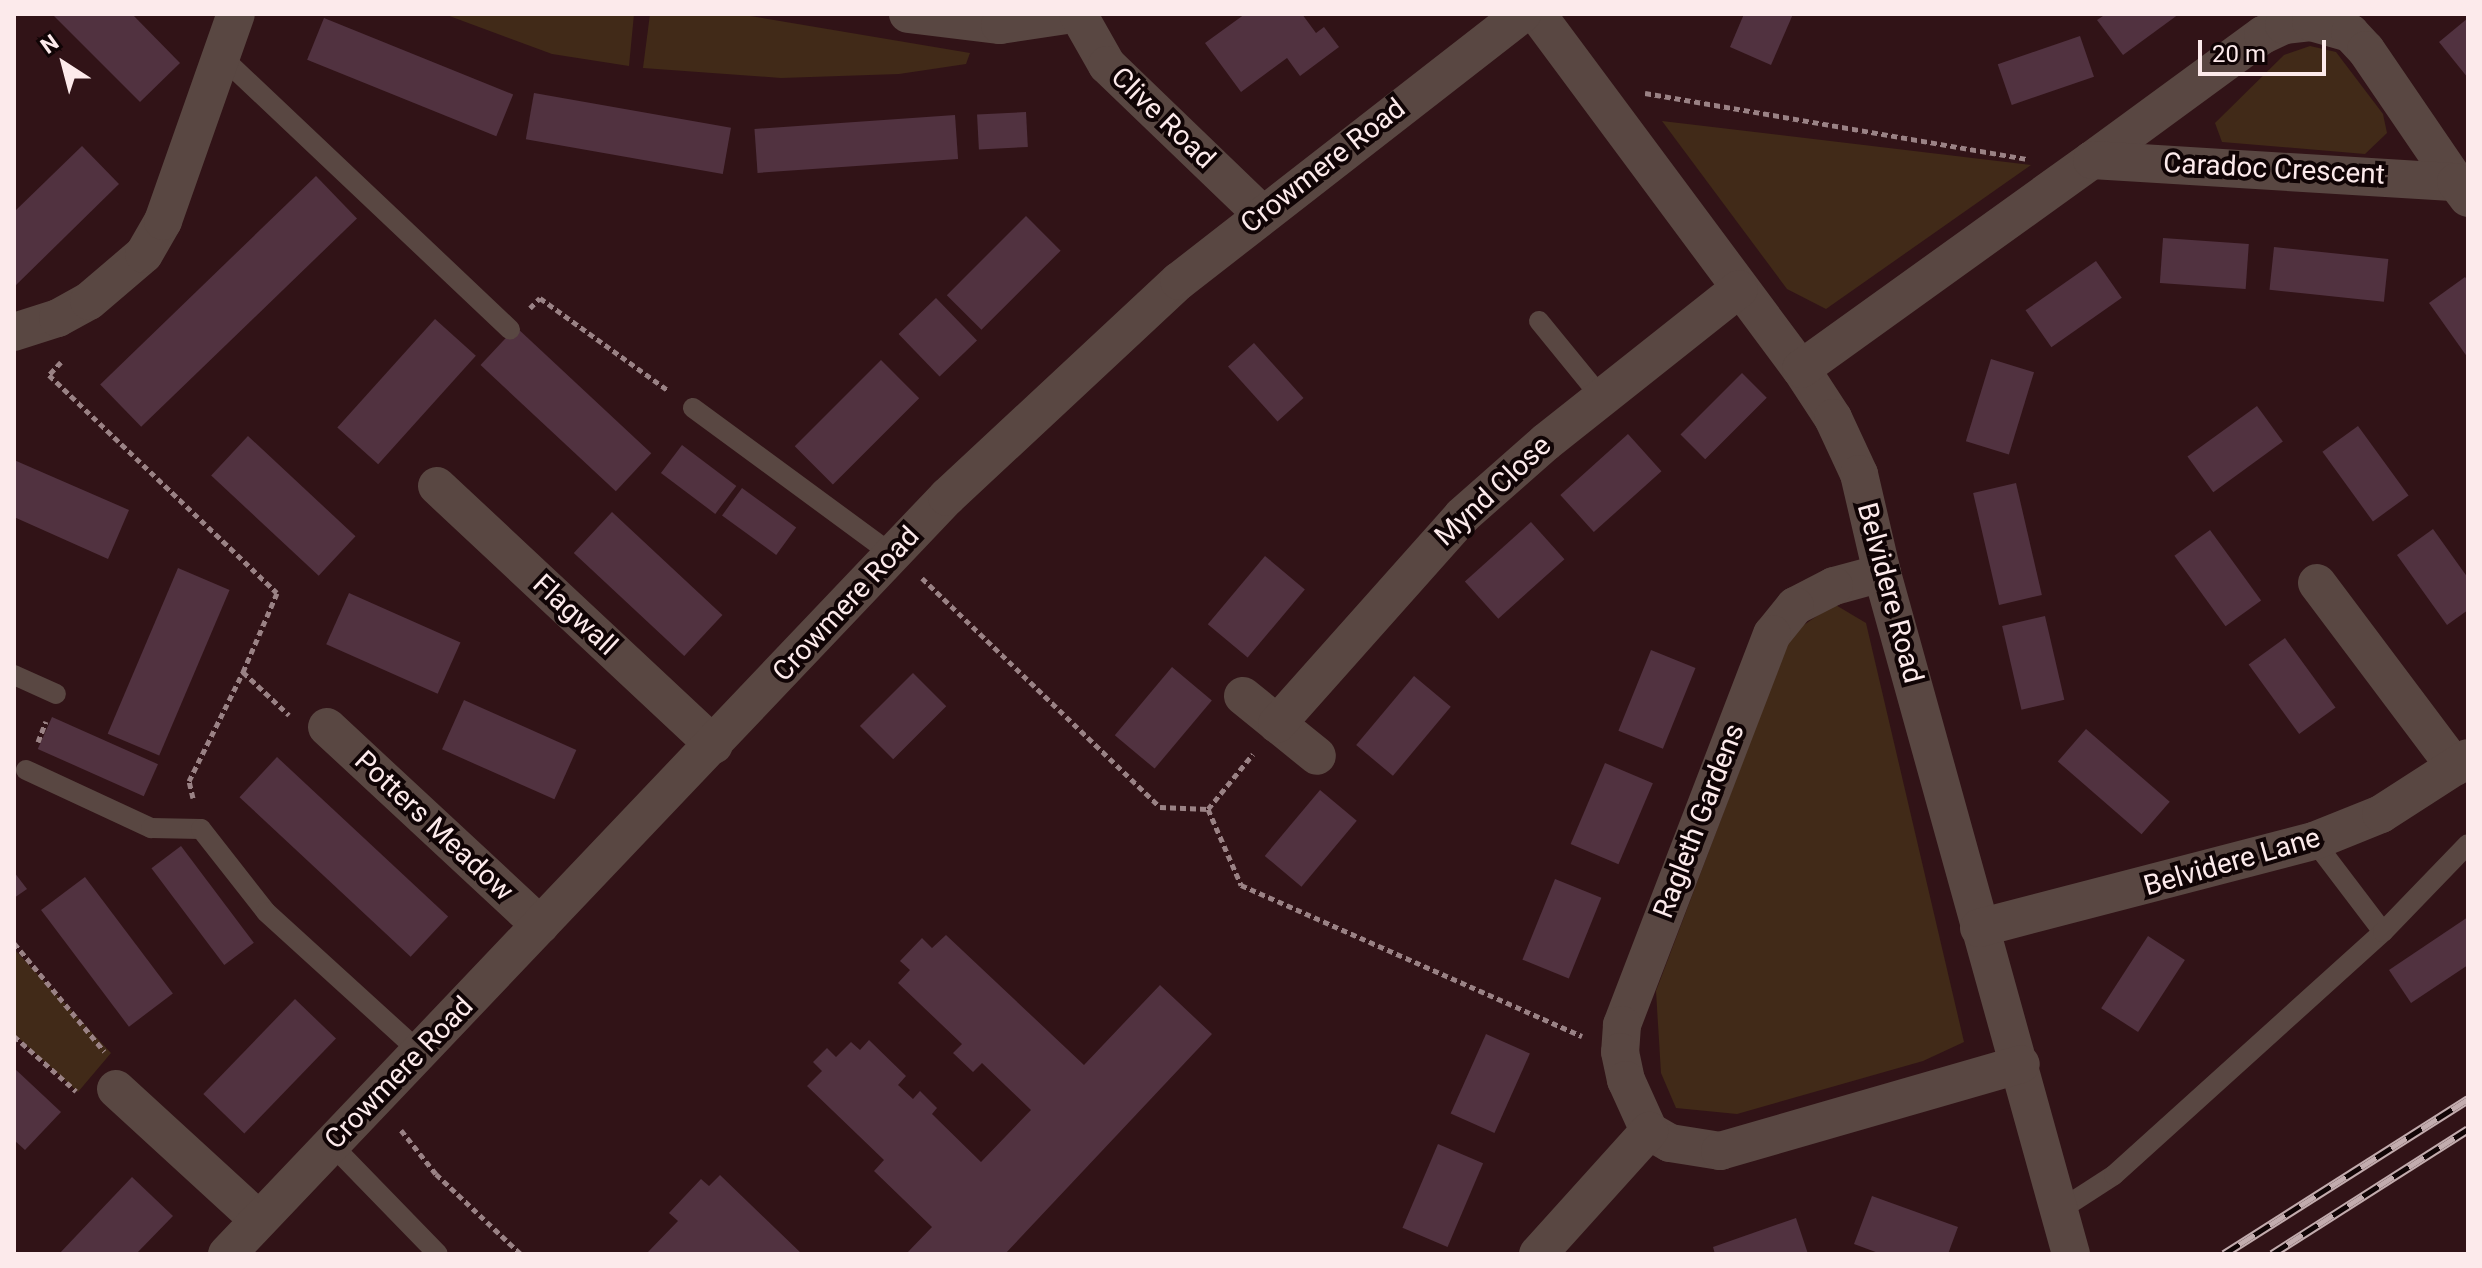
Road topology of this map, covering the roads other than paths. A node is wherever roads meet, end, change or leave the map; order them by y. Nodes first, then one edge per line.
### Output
1 (236, 14) edge
2 (908, 14) edge
3 (1075, 14) edge
4 (1522, 14) edge
5 (1537, 14) edge
6 (223, 58) junction
7 (2092, 160) junction
8 (2462, 190) edge
9 (1261, 213) junction
10 (1739, 289) junction
11 (1539, 321) dead end
12 (510, 329) road end
13 (14, 332) edge
14 (1801, 369) junction
15 (1601, 397) junction
16 (693, 408) road end
17 (437, 486) dead end
18 (893, 555) junction
19 (1882, 573) junction
20 (2317, 583) dead end
21 (14, 675) edge
22 (56, 694) road end
23 (1243, 696) dead end
24 (1277, 724) junction
25 (313, 726) road end
26 (714, 745) junction
27 (1317, 756) dead end
28 (2461, 763) edge
29 (26, 770) road end
30 (2314, 841) junction
31 (2468, 844) edge
32 (540, 925) junction
33 (1979, 928) junction
34 (2383, 932) junction
35 (420, 1052) junction
36 (2021, 1064) junction
37 (116, 1089) road end
38 (1649, 1131) junction
39 (331, 1144) junction
40 (2060, 1210) junction
41 (258, 1219) junction
42 (227, 1254) edge
43 (438, 1254) edge
44 (1538, 1254) edge
45 (2071, 1254) edge

1 - 6 street
2 - 3 street
3 - 9 street, Clive Road
4 - 9 street, Crowmere Road
5 - 10 street, Belvidere Road
6 - 12 lane
6 - 13 street
7 - 8 street, Caradoc Crescent
7 - 8 street, Caradoc Crescent
7 - 14 street, Caradoc Crescent
9 - 18 street, Crowmere Road
10 - 14 street, Belvidere Road
10 - 15 street, Mynd Close
11 - 15 lane
14 - 19 street, Belvidere Road
15 - 24 street, Mynd Close
16 - 18 lane
17 - 26 street, Flagwall
18 - 26 street, Crowmere Road
19 - 33 street, Belvidere Road
19 - 38 street, Ragleth Gardens
20 - 28 street
21 - 22 lane
23 - 24 street
24 - 27 street
25 - 32 street, Potters Meadow
26 - 32 street, Crowmere Road
28 - 30 street, Belvidere Lane
29 - 35 lane
30 - 33 street, Belvidere Lane
30 - 34 lane
31 - 34 lane
32 - 35 street, Crowmere Road
33 - 36 street, Belvidere Road
34 - 40 lane
35 - 39 street, Crowmere Road
36 - 38 street
36 - 40 street, Belvidere Road
37 - 41 street
38 - 44 street
39 - 41 street, Crowmere Road
39 - 43 lane
40 - 45 street, Belvidere Road
41 - 42 street, Crowmere Road

